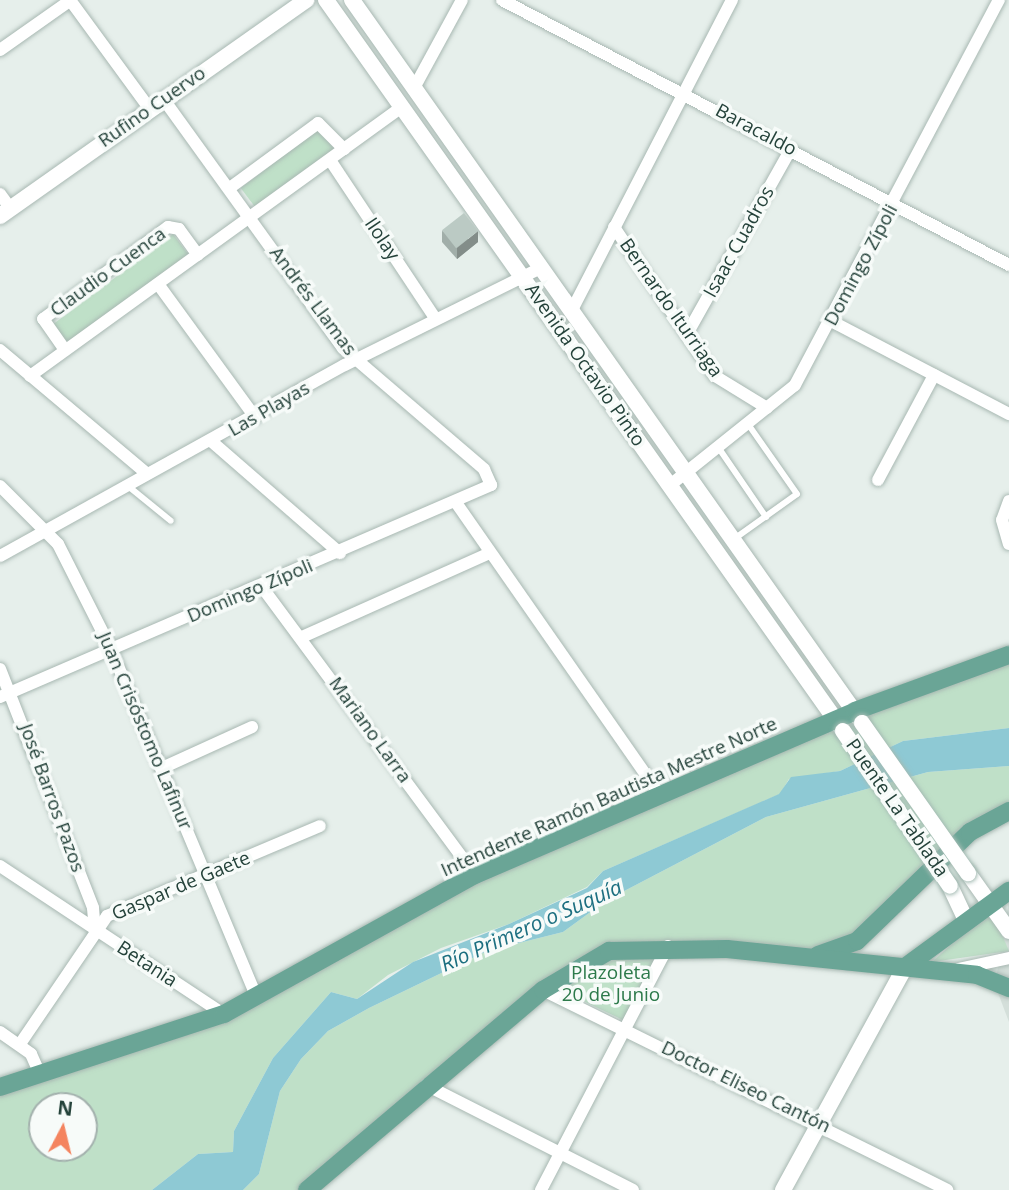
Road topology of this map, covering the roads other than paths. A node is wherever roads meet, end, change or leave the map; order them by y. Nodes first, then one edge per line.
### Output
1 (70, 0) edge
2 (306, 0) edge
3 (326, 0) edge
4 (352, 0) edge
5 (462, 0) edge
6 (502, 0) edge
7 (732, 0) edge
8 (999, 0) edge
9 (0, 50) edge
10 (414, 88) junction
11 (685, 92) junction
12 (163, 98) junction
13 (149, 108) junction
14 (400, 108) junction
15 (344, 149) junction
16 (791, 149) junction
17 (330, 160) junction
18 (231, 187) junction
19 (0, 194) edge
20 (894, 203) junction
21 (5, 212) edge
22 (251, 217) junction
23 (614, 227) junction
24 (198, 255) junction
25 (1009, 265) edge
26 (542, 267) junction
27 (522, 276) junction
28 (158, 284) junction
29 (572, 310) junction
30 (435, 318) junction
31 (831, 321) junction
32 (687, 334) junction
33 (0, 350) edge
34 (65, 350) junction
35 (356, 360) junction
36 (934, 375) junction
37 (30, 376) junction
38 (766, 408) junction
39 (1009, 414) edge
40 (255, 417) junction
41 (748, 424) junction
42 (211, 441) junction
43 (718, 447) junction
44 (685, 472) junction
45 (147, 474) junction
46 (491, 478) joint
47 (878, 480) dead end
48 (126, 485) junction
49 (0, 486) edge
50 (669, 486) junction
51 (1009, 501) edge
52 (457, 503) junction
53 (766, 517) junction
54 (171, 521) dead end
55 (48, 527) junction
56 (733, 540) junction
57 (1009, 544) edge
58 (340, 553) junction
59 (490, 553) junction
60 (0, 556) edge
61 (262, 587) junction
62 (302, 637) junction
63 (111, 649) junction
64 (1005, 654) edge
65 (0, 669) edge
66 (13, 692) junction
67 (0, 697) edge
68 (859, 717) junction
69 (840, 725) junction
70 (252, 727) dead end
71 (162, 768) junction
72 (660, 795) junction
73 (1009, 811) edge
74 (320, 826) dead end
75 (0, 866) edge
76 (206, 874) junction
77 (475, 875) junction
78 (1009, 891) edge
79 (992, 900) junction
80 (965, 918) junction
81 (95, 930) junction
82 (1009, 931) edge
83 (668, 946) junction
84 (808, 958) junction
85 (1009, 958) edge
86 (905, 967) junction
87 (944, 972) junction
88 (1009, 988) edge
89 (543, 990) junction
90 (257, 998) junction
91 (224, 1014) junction
92 (626, 1028) junction
93 (0, 1032) edge
94 (19, 1044) junction
95 (40, 1074) junction
96 (426, 1085) junction
97 (0, 1087) edge
98 (817, 1122) junction
99 (560, 1153) junction
100 (307, 1190) edge
101 (541, 1190) edge
102 (634, 1190) edge
103 (782, 1190) edge
104 (947, 1190) edge

1 - 9 street
1 - 13 street
2 - 12 main road, Rufino Cuervo
3 - 14 main road, Avenida Octavio Pinto
4 - 10 main road, Avenida Octavio Pinto
5 - 10 street
6 - 11 street, Baracaldo
7 - 11 street
8 - 20 street, Domingo Zípoli
10 - 26 main road, Avenida Octavio Pinto
11 - 16 street, Baracaldo
11 - 23 street
12 - 13 main road, Rufino Cuervo
12 - 18 street, Andrés Llamas
13 - 21 main road, Rufino Cuervo
14 - 15 street, Claudio Cuenca
14 - 27 main road, Avenida Octavio Pinto
15 - 17 street, Claudio Cuenca
15 - 18 street
16 - 20 street, Baracaldo
16 - 32 street, Isaac Cuadros
17 - 22 street, Claudio Cuenca
17 - 30 street, Ilolay
18 - 22 street, Andrés Llamas
19 - 21 street
20 - 25 street, Baracaldo
20 - 31 street, Domingo Zípoli
22 - 24 street, Claudio Cuenca
22 - 35 street, Andrés Llamas
23 - 29 street
23 - 32 street, Bernardo Iturriaga
24 - 28 street, Claudio Cuenca
24 - 34 street, Claudio Cuenca
26 - 27 street, Las Playas
26 - 29 main road, Avenida Octavio Pinto
27 - 30 street, Las Playas
27 - 50 main road, Avenida Octavio Pinto
28 - 34 street, Claudio Cuenca
28 - 40 street
29 - 44 main road, Avenida Octavio Pinto
30 - 35 street, Las Playas
31 - 36 street
31 - 38 street, Domingo Zípoli
32 - 38 street, Bernardo Iturriaga
33 - 37 street
34 - 37 street, Claudio Cuenca
35 - 40 street, Las Playas
35 - 46 street, Andrés Llamas
36 - 39 street
36 - 47 street
37 - 45 street
38 - 41 street, Domingo Zípoli
40 - 42 street, Las Playas
41 - 43 street, Domingo Zípoli
41 - 53 lane
42 - 45 street, Las Playas
42 - 58 street
43 - 44 street, Domingo Zípoli
43 - 53 lane
44 - 50 street, Domingo Zípoli
44 - 56 main road, Avenida Octavio Pinto
45 - 48 street, Las Playas
46 - 52 street, Domingo Zípoli
48 - 54 lane
48 - 55 street, Las Playas
49 - 55 street, Juan Crisóstomo Lafinur
50 - 69 main road, Avenida Octavio Pinto
51 - 57 street
52 - 58 street, Domingo Zípoli
52 - 59 street
53 - 56 lane
55 - 60 street, Las Playas
55 - 63 street, Juan Crisóstomo Lafinur
56 - 68 main road, Avenida Octavio Pinto
58 - 61 street, Domingo Zípoli
59 - 62 street
59 - 72 street
61 - 62 street, Mariano Larra
61 - 63 street, Domingo Zípoli
62 - 77 street, Mariano Larra
63 - 66 street, Domingo Zípoli
63 - 71 street, Juan Crisóstomo Lafinur
64 - 68 main road, Intendente Ramón Bautista Mestre Norte
65 - 66 street, José Barros Pazos
66 - 67 street, Domingo Zípoli
66 - 81 street, José Barros Pazos
68 - 69 main road, Intendente Ramón Bautista Mestre Norte
68 - 79 main road, Puente La Tablada, bridge
69 - 72 main road, Intendente Ramón Bautista Mestre Norte
69 - 80 main road, Puente La Tablada, bridge
70 - 71 street
71 - 76 street, Juan Crisóstomo Lafinur
72 - 77 main road, Intendente Ramón Bautista Mestre Norte
73 - 84 main road
74 - 76 street, Gaspar de Gaete
75 - 81 street, Betania
76 - 81 street, Gaspar de Gaete
76 - 90 street, Juan Crisóstomo Lafinur
77 - 90 main road, Intendente Ramón Bautista Mestre Norte
78 - 79 main road
79 - 80 main road
79 - 82 main road
80 - 86 main road
81 - 91 street, Betania
81 - 94 street, Gaspar de Gaete
83 - 84 main road
83 - 89 main road
83 - 92 street
84 - 86 main road
85 - 87 street
86 - 87 main road
86 - 98 main road
87 - 88 main road
89 - 92 street, Doctor Eliseo Cantón
89 - 96 main road
90 - 91 main road, Intendente Ramón Bautista Mestre Norte
91 - 95 main road, Intendente Ramón Bautista Mestre Norte
92 - 98 street, Doctor Eliseo Cantón
92 - 99 street
93 - 94 street
94 - 95 street
95 - 97 main road, Intendente Ramón Bautista Mestre Norte
96 - 99 street
96 - 100 main road
98 - 103 main road
98 - 104 street, Doctor Eliseo Cantón
99 - 101 street
99 - 102 street

